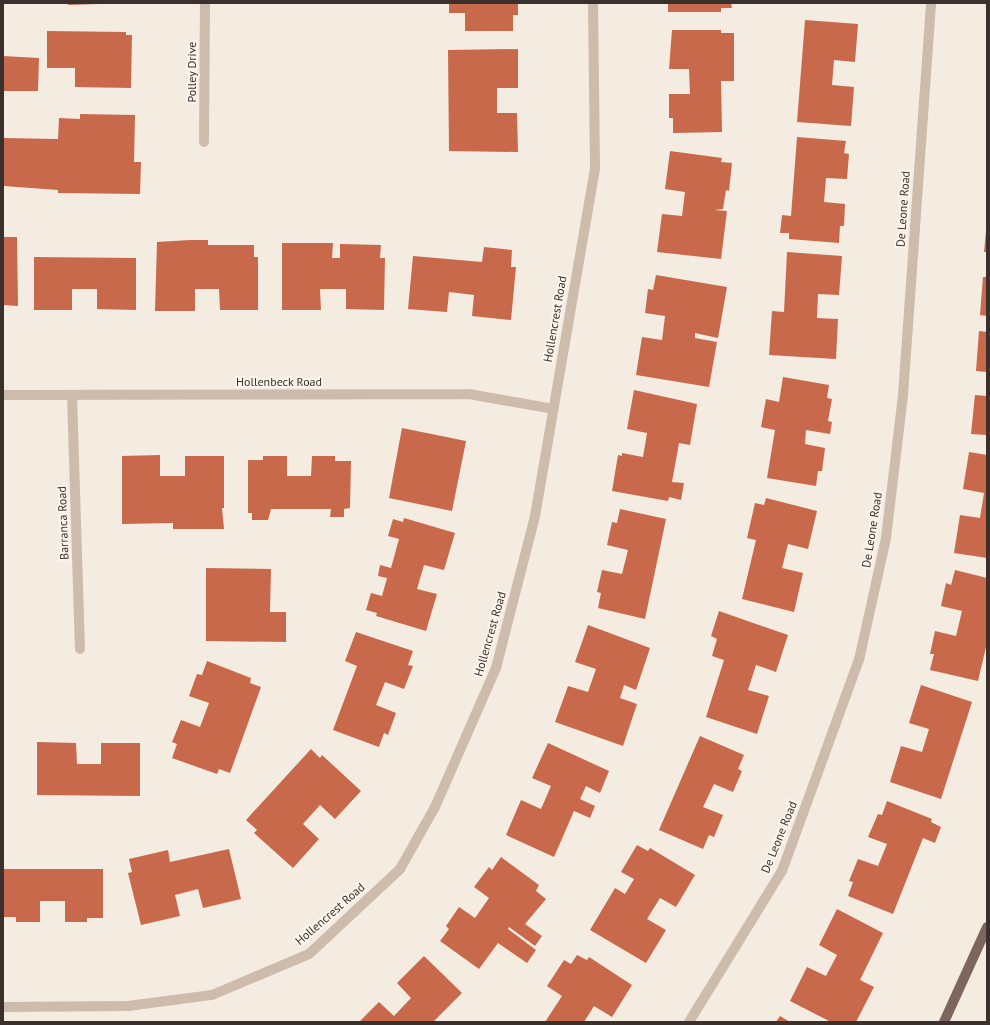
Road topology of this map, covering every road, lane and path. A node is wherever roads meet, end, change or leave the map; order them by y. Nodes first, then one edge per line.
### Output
1 (205, 3) edge
2 (593, 3) edge
3 (931, 3) edge
4 (204, 142) dead end
5 (3, 395) edge
6 (72, 396) junction
7 (553, 409) junction
8 (80, 649) dead end
9 (987, 927) edge
10 (3, 1007) edge
11 (689, 1022) edge
12 (944, 1022) edge

1 - 4 street, Polley Drive
2 - 7 street, Hollencrest Road
3 - 11 street, De Leone Road
5 - 6 street, Hollenbeck Road
6 - 7 street, Hollenbeck Road
6 - 8 street, Barranca Road
7 - 10 street, Hollencrest Road
9 - 12 main road

